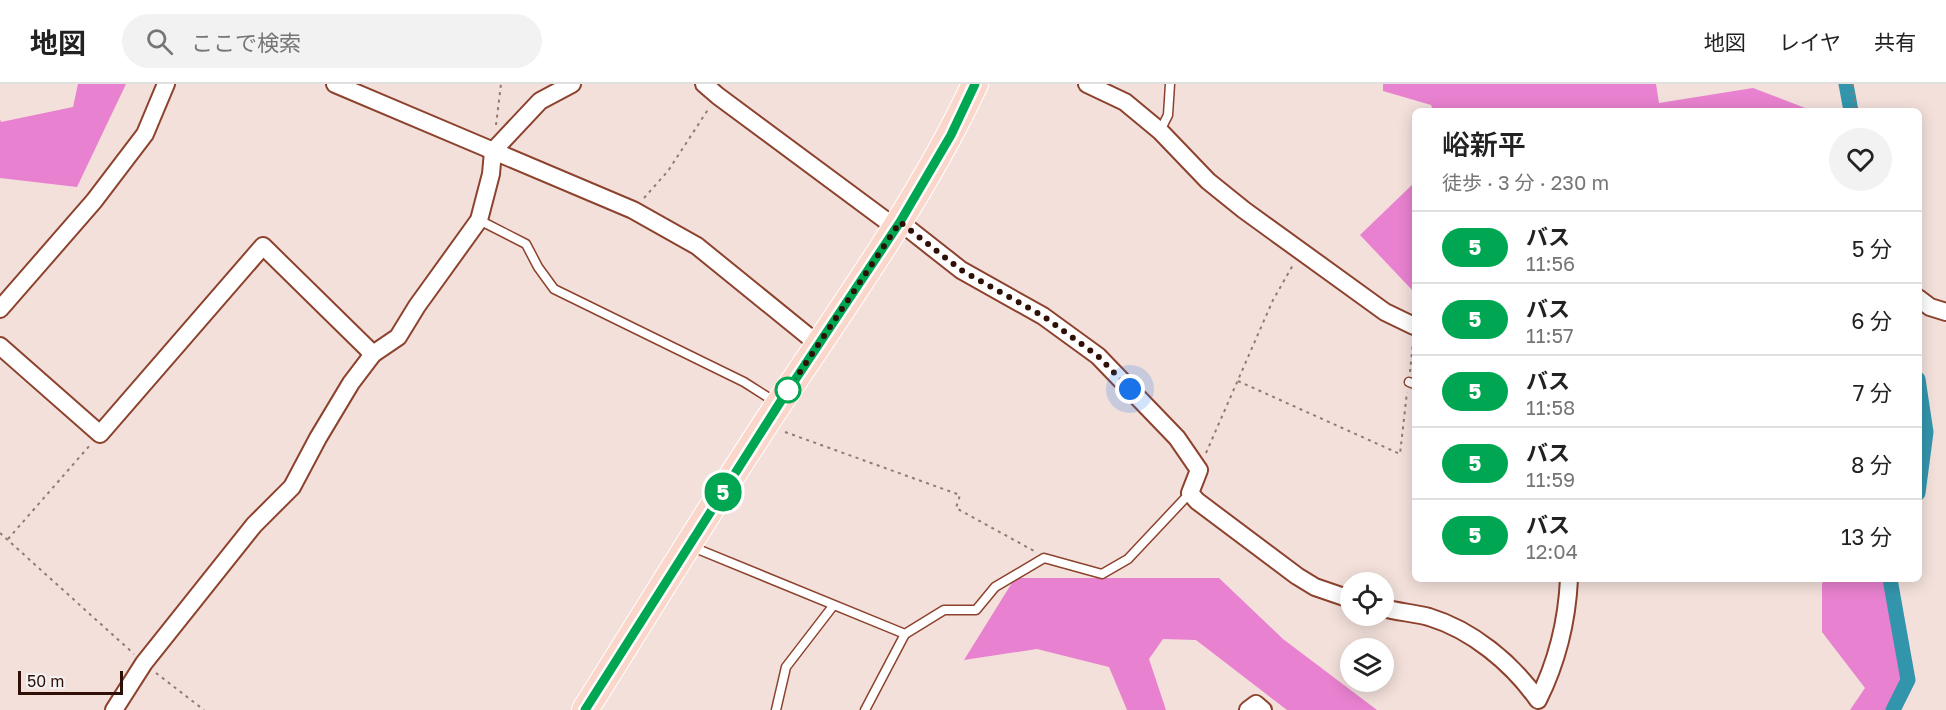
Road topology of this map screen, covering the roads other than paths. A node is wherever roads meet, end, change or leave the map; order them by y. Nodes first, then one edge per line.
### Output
1 (166, 84) edge
2 (335, 84) edge
3 (572, 84) edge
4 (704, 84) edge
5 (975, 84) edge
6 (1087, 84) edge
7 (1170, 84) edge
8 (1161, 131) junction
9 (493, 152) junction
10 (479, 220) junction
11 (898, 225) junction
12 (1922, 301) edge
13 (0, 309) edge
14 (1946, 312) edge
15 (1412, 325) edge
16 (819, 345) junction
17 (0, 346) edge
18 (373, 354) junction
19 (772, 414) junction
20 (1190, 493) junction
21 (689, 546) junction
22 (1569, 582) edge
23 (1340, 596) edge
24 (834, 606) junction
25 (1394, 610) edge
26 (905, 634) junction
27 (114, 710) edge
28 (585, 710) edge
29 (776, 710) edge
30 (865, 710) edge
31 (1248, 710) edge
32 (1263, 710) edge

1 - 13 street
2 - 9 street
3 - 9 street
4 - 11 street
5 - 11 main road
6 - 8 street
7 - 8 lane
8 - 15 street
9 - 10 street
9 - 16 street
10 - 18 street
10 - 19 lane
11 - 16 main road
11 - 20 street
12 - 14 street
16 - 19 main road
17 - 18 street
18 - 27 street
19 - 21 main road
20 - 23 street
20 - 26 lane
21 - 24 lane
21 - 28 main road
22 - 25 street
24 - 26 lane
24 - 29 lane
26 - 30 lane
31 - 32 street

